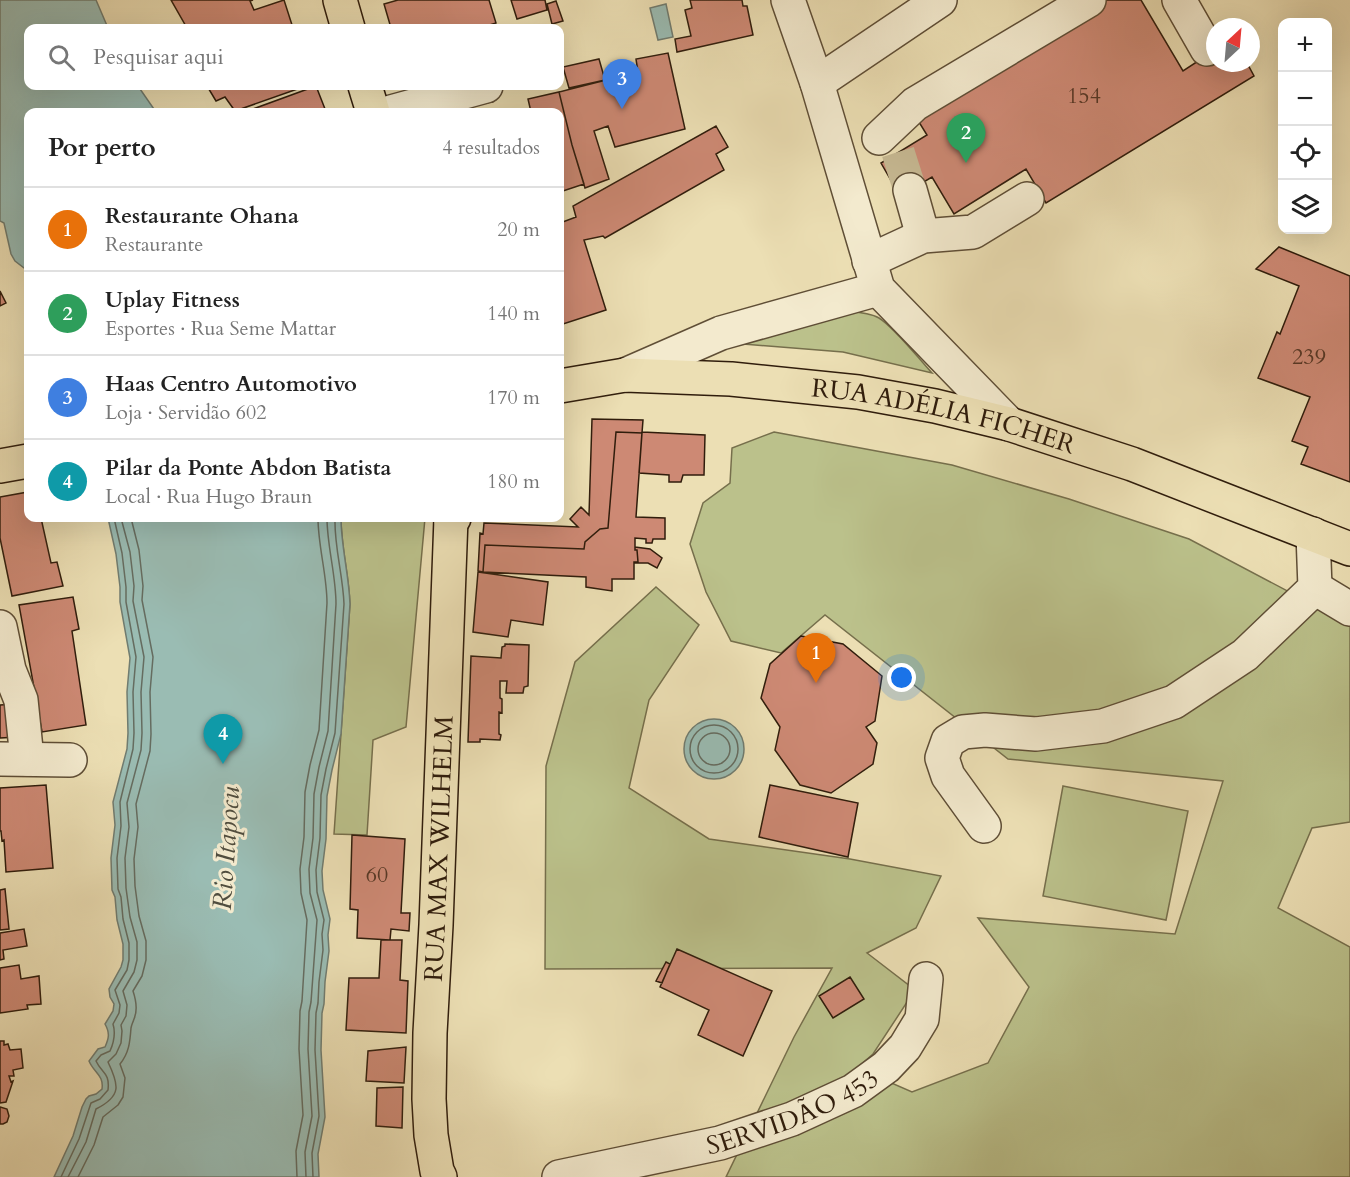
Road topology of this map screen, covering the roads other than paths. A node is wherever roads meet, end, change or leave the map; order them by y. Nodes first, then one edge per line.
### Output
1 (340, 0) edge
2 (788, 0) edge
3 (940, 0) edge
4 (1089, 0) edge
5 (1179, 0) edge
6 (347, 24) edge
7 (1206, 47) edge
8 (817, 83) junction
9 (366, 90) edge
10 (471, 90) edge
11 (372, 108) edge
12 (406, 108) edge
13 (841, 164) junction
14 (910, 190) tunnel mouth
15 (1027, 199) dead end
16 (923, 236) junction
17 (874, 275) junction
18 (564, 364) edge
19 (625, 375) junction
20 (564, 385) edge
21 (564, 398) edge
22 (1008, 424) junction
23 (24, 463) edge
24 (0, 466) edge
25 (452, 522) edge
26 (1313, 534) junction
27 (1350, 549) edge
28 (1315, 588) junction
29 (1350, 609) edge
30 (0, 627) edge
31 (13, 759) edge
32 (70, 760) dead end
33 (984, 826) dead end
34 (926, 979) dead end
35 (440, 1177) edge
36 (559, 1177) edge

1 - 6 main road
2 - 8 street
3 - 8 street
4 - 13 street
5 - 7 street
8 - 13 street
9 - 11 main road
10 - 12 street
13 - 17 street
14 - 16 street
15 - 16 street
16 - 17 street
17 - 19 street
17 - 22 street
18 - 19 main road
19 - 20 main road, RUA ADÉLIA FICHER
19 - 21 main road
19 - 22 main road, RUA ADÉLIA FICHER
22 - 26 main road, RUA ADÉLIA FICHER
23 - 24 main road
25 - 35 main road, RUA MAX WILHELM
26 - 27 main road, RUA ADÉLIA FICHER
26 - 28 street
28 - 29 street
28 - 33 street
30 - 31 street
31 - 32 street
34 - 36 street, SERVIDÃO 453

